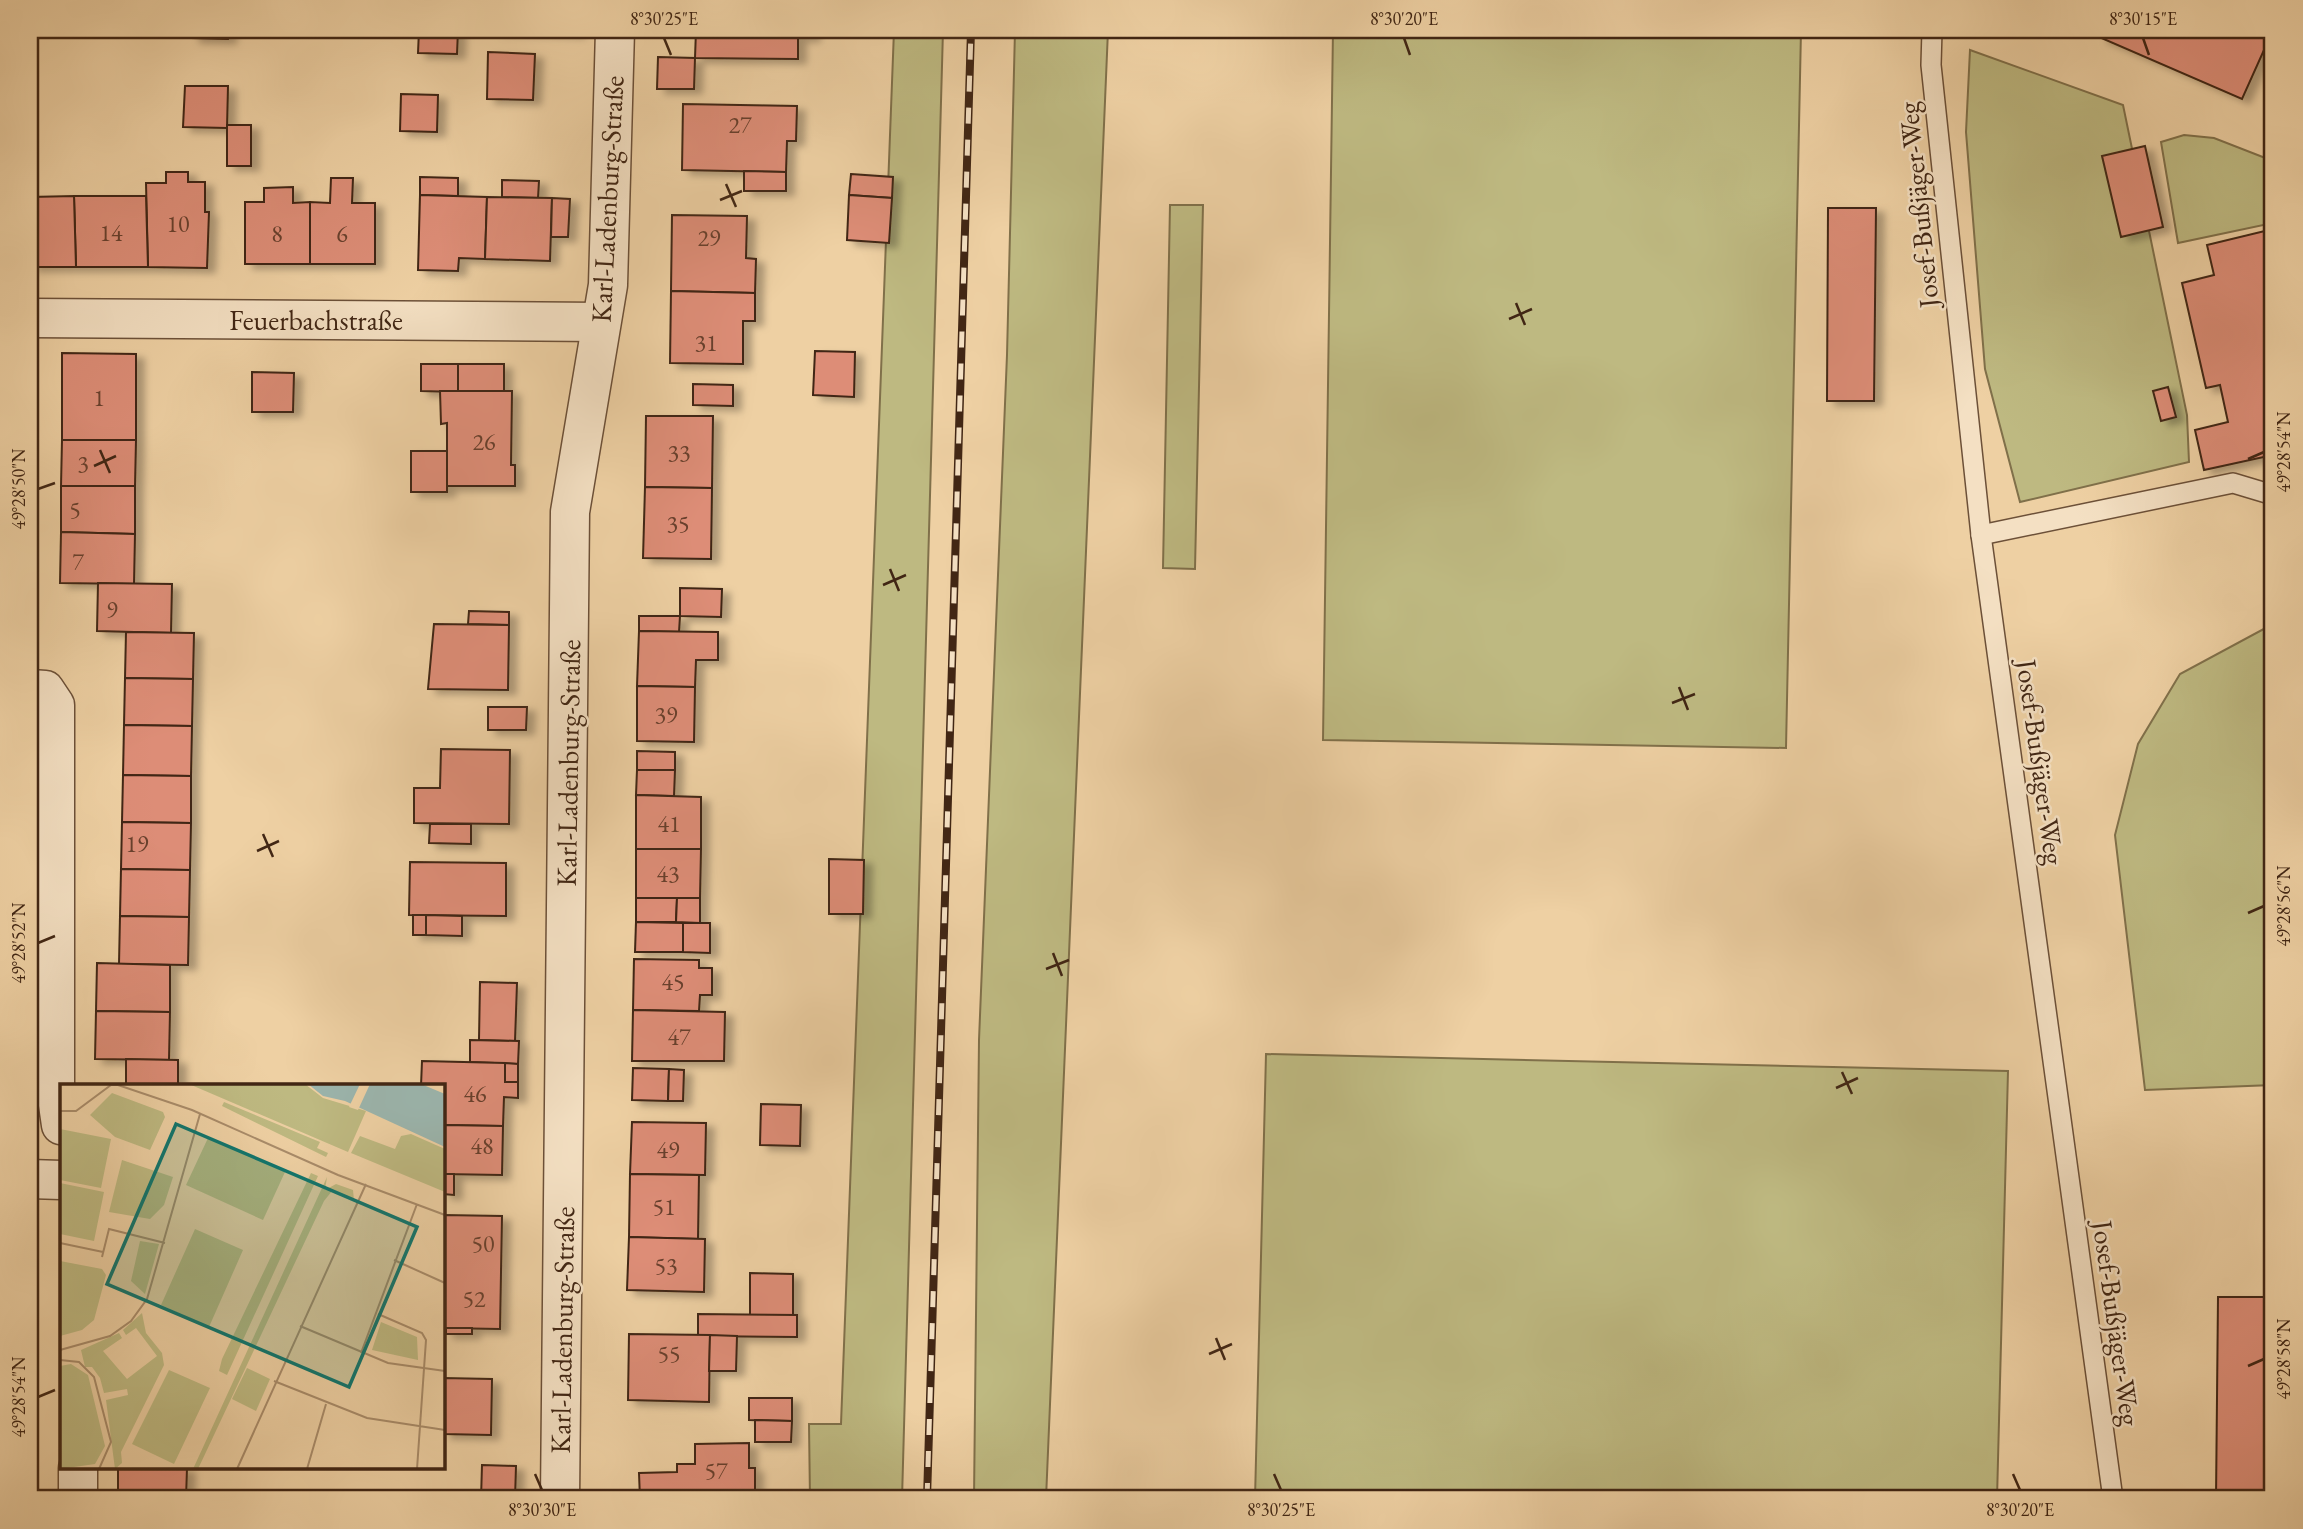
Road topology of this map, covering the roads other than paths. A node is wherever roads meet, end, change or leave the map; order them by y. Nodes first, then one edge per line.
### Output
1 (615, 30) edge
2 (1933, 30) edge
3 (30, 318) edge
4 (601, 322) junction
5 (2273, 495) edge
6 (1981, 535) junction
7 (30, 689) edge
8 (60, 1118) edge
9 (30, 1179) edge
10 (60, 1180) edge
11 (78, 1470) edge
12 (78, 1499) edge
13 (560, 1499) edge
14 (2113, 1499) edge

1 - 4 street, Karl-Ladenburg-Straße
2 - 6 lane, Josef-Bußjäger-Weg
3 - 4 street, Feuerbachstraße
4 - 13 street, Karl-Ladenburg-Straße
5 - 6 lane
6 - 14 lane, Josef-Bußjäger-Weg
7 - 8 street
9 - 10 street
11 - 12 street

